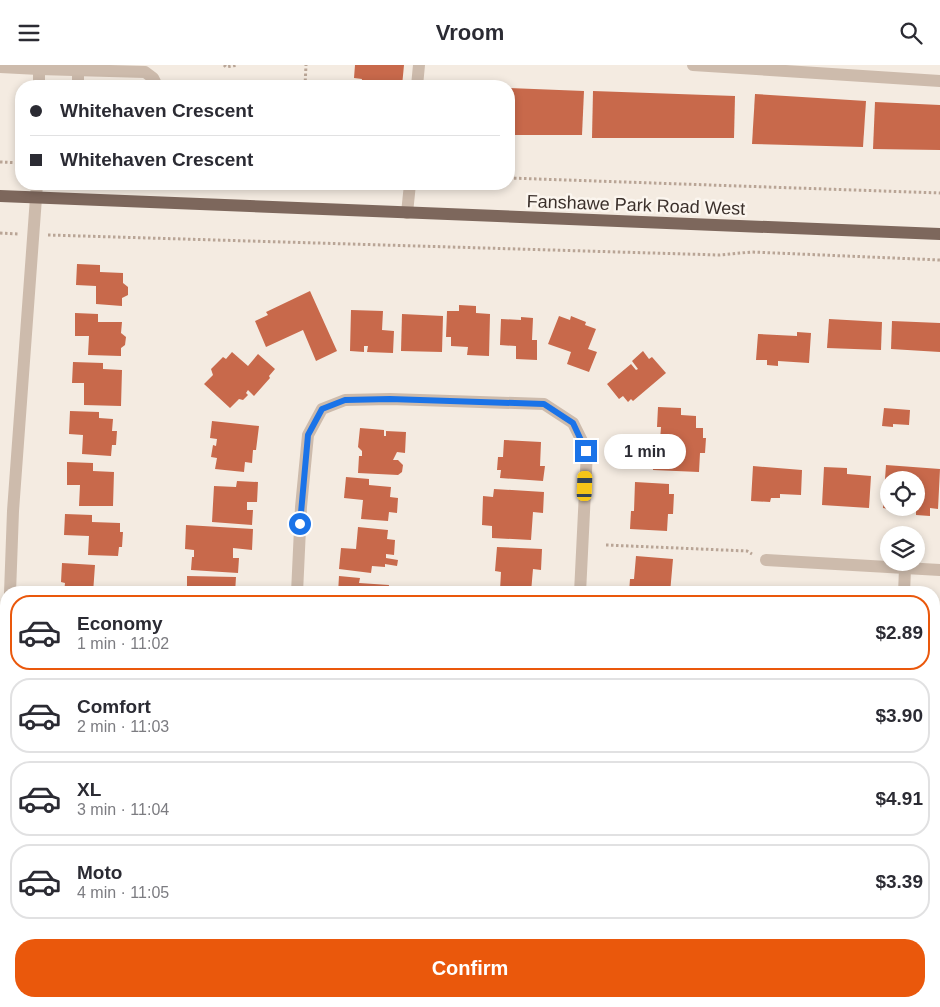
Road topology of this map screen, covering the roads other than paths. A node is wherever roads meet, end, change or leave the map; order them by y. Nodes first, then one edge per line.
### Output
1 (419, 65) edge
2 (693, 65) edge
3 (0, 67) edge
4 (39, 69) junction
5 (78, 70) junction
6 (39, 80) edge
7 (78, 80) edge
8 (154, 80) edge
9 (418, 80) edge
10 (940, 81) edge
11 (37, 190) edge
12 (409, 190) edge
13 (0, 196) edge
14 (36, 198) junction
15 (407, 213) junction
16 (940, 234) edge
17 (766, 560) road end
18 (880, 567) edge
19 (925, 570) edge
20 (940, 570) edge
21 (905, 571) edge
22 (10, 586) edge
23 (297, 586) edge
24 (580, 586) edge
25 (904, 586) edge

1 - 9 street
2 - 10 street
3 - 4 street
4 - 5 street
4 - 6 street
5 - 7 street
5 - 8 street
11 - 14 street
12 - 15 street
13 - 14 main road, Fanshawe Park Road West
14 - 15 main road, Fanshawe Park Road West
14 - 22 street
15 - 16 main road, Fanshawe Park Road West
17 - 18 street
19 - 20 street
21 - 25 street
23 - 24 street

